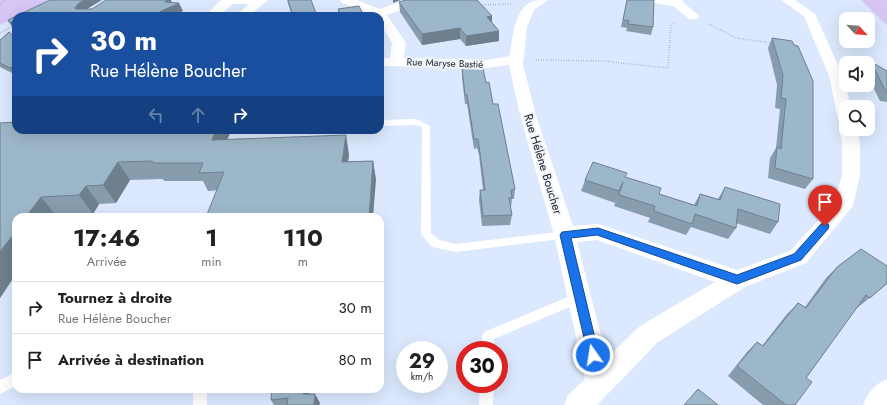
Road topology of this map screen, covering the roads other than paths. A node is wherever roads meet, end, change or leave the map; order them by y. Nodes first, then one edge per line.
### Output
1 (228, 0) edge
2 (261, 0) edge
3 (346, 0) edge
4 (417, 0) edge
5 (542, 0) edge
6 (657, 0) edge
7 (787, 0) edge
8 (677, 1) edge
9 (215, 12) edge
10 (247, 12) edge
11 (377, 12) edge
12 (383, 12) edge
13 (693, 16) road end
14 (384, 19) edge
15 (516, 59) junction
16 (397, 61) junction
17 (384, 62) edge
18 (841, 100) edge
19 (384, 123) edge
20 (850, 136) edge
21 (565, 235) junction
22 (737, 280) junction
23 (580, 297) junction
24 (488, 341) edge
25 (12, 381) edge
26 (600, 384) junction
27 (0, 387) edge
28 (200, 393) edge
29 (487, 393) edge
30 (887, 393) edge
31 (200, 405) edge
32 (486, 405) edge
33 (578, 405) edge
34 (877, 405) edge

1 - 2 street
1 - 9 street
2 - 10 street
3 - 11 street
4 - 12 street
5 - 15 street, Rue Hélène Boucher
6 - 8 street
7 - 18 street
8 - 13 street
14 - 16 street, Rue Maryse Bastié
15 - 16 street, Rue Maryse Bastié
15 - 21 street, Rue Hélène Boucher
16 - 17 street, Rue Maryse Bastié
19 - 21 lane
20 - 22 street
21 - 22 street
21 - 23 street, Rue Hélène Boucher
22 - 26 street
23 - 24 lane
23 - 26 street, Rue Hélène Boucher
25 - 27 lane
26 - 33 street
28 - 31 lane
29 - 32 lane
30 - 34 street

